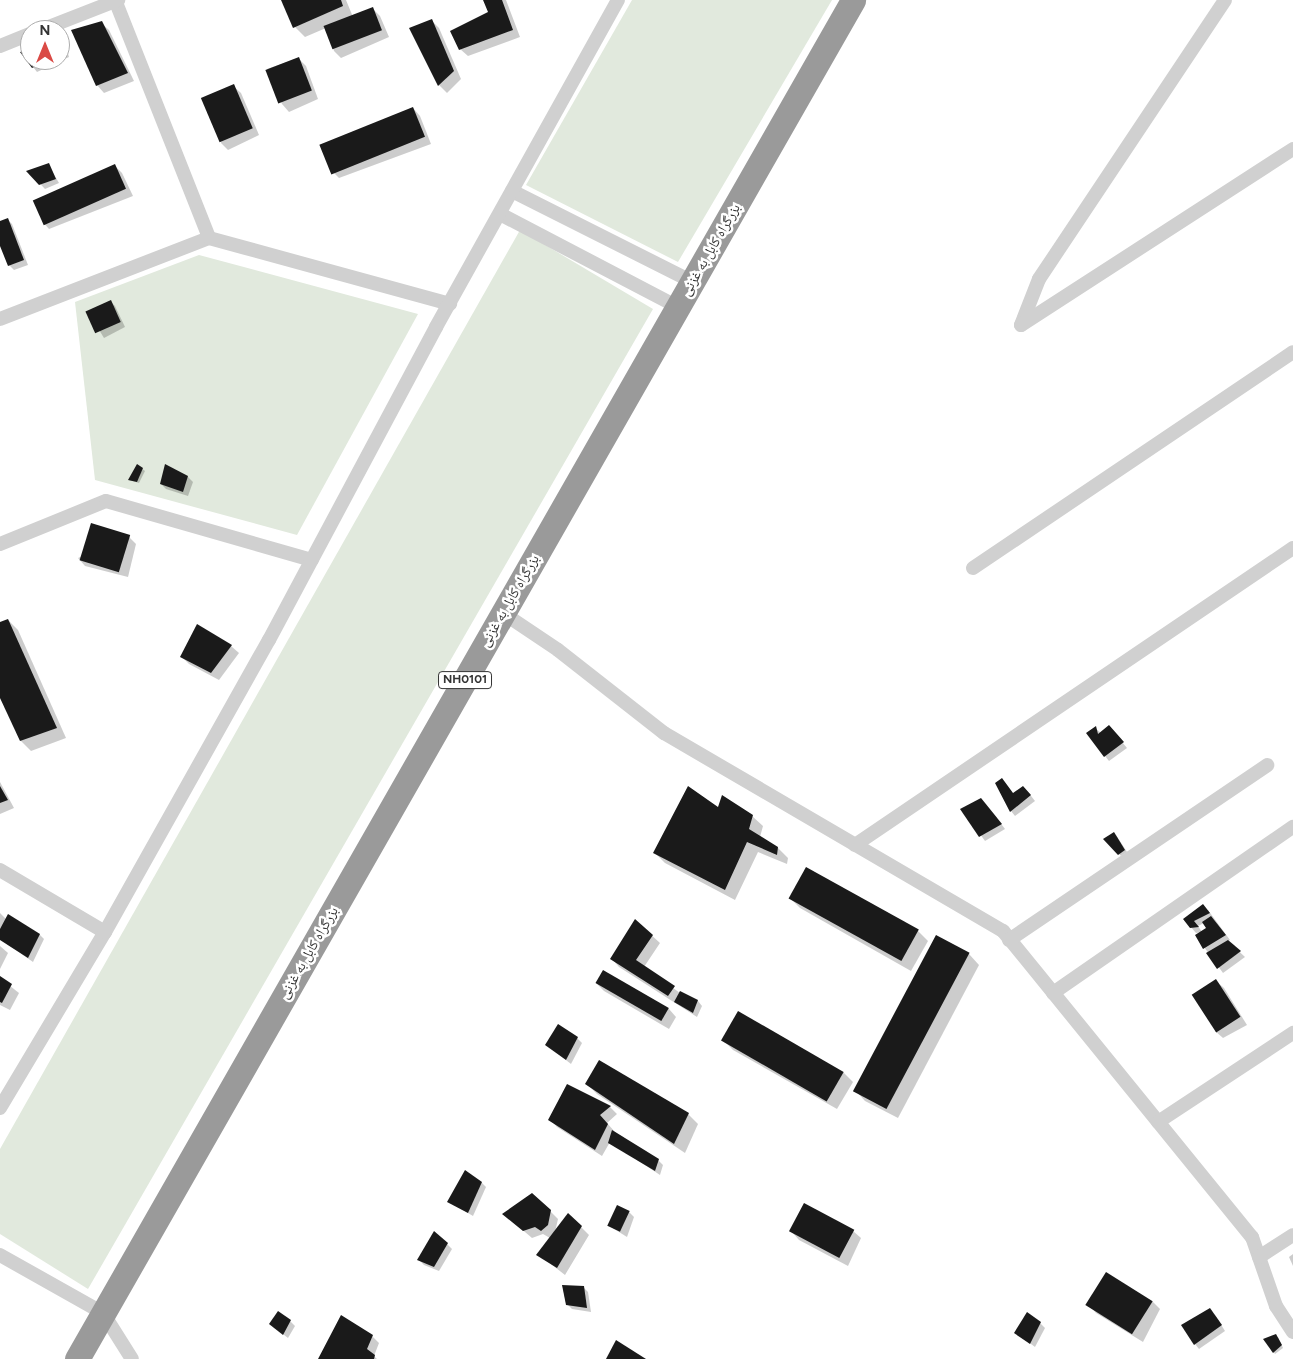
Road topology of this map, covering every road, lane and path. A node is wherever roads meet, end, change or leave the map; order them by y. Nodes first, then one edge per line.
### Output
1 (116, 0) edge
2 (618, 0) edge
3 (853, 0) edge
4 (1225, 0) edge
5 (67, 20) edge
6 (20, 38) edge
7 (0, 46) edge
8 (1293, 149) edge
9 (512, 191) junction
10 (500, 214) junction
11 (209, 238) junction
12 (692, 282) junction
13 (450, 304) junction
14 (678, 307) junction
15 (0, 319) edge
16 (1293, 352) edge
17 (0, 544) edge
18 (1293, 548) edge
19 (312, 560) junction
20 (973, 568) dead end
21 (503, 614) junction
22 (1267, 765) dead end
23 (1293, 827) edge
24 (855, 845) junction
25 (0, 870) edge
26 (105, 932) junction
27 (1009, 940) junction
28 (1053, 993) junction
29 (1293, 1033) edge
30 (0, 1108) edge
31 (1158, 1122) junction
32 (1293, 1235) edge
33 (0, 1254) edge
34 (1259, 1257) junction
35 (103, 1313) junction
36 (1293, 1332) edge
37 (77, 1359) edge
38 (132, 1359) edge

1 - 5 street
1 - 11 street
2 - 9 street
3 - 12 highway, بزرگراه کابل به غزنی / NH0101
4 - 8 street
6 - 7 street
9 - 10 street
9 - 12 street
10 - 13 street
10 - 14 street
11 - 13 street
11 - 15 street
12 - 14 highway, بزرگراه کابل به غزنی / NH0101
13 - 19 street
14 - 21 highway, بزرگراه کابل به غزنی / NH0101
16 - 20 street
17 - 19 street
18 - 24 street
19 - 26 street
21 - 24 street
21 - 35 highway, بزرگراه کابل به غزنی / NH0101
22 - 27 street
23 - 28 street
24 - 27 street
25 - 26 street
26 - 30 street
27 - 28 street
28 - 31 street
29 - 31 street
31 - 34 street
32 - 34 street
33 - 35 street
34 - 36 street
35 - 37 highway, بزرگراه کابل به غزنی / NH0101
35 - 38 street

